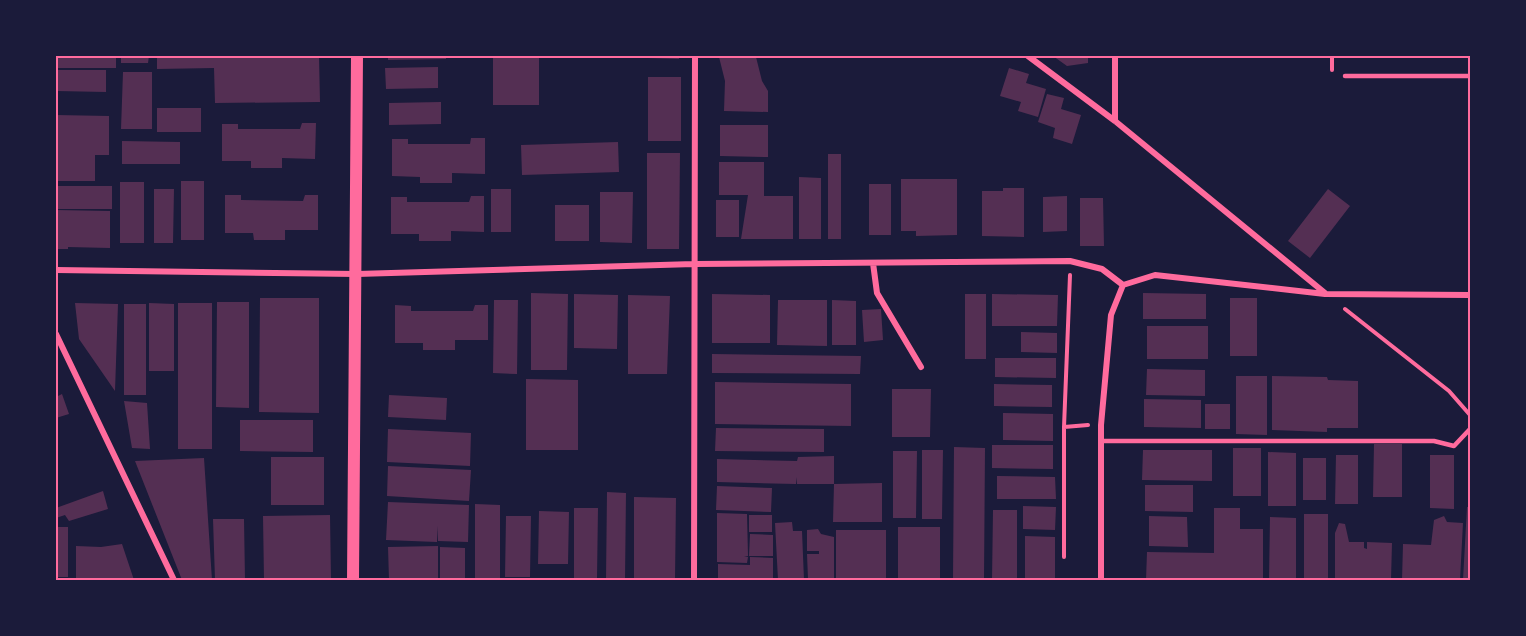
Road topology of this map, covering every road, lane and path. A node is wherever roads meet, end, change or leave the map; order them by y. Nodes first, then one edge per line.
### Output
1 (357, 56) edge
2 (695, 56) edge
3 (1028, 56) edge
4 (1115, 56) edge
5 (1344, 76) dead end
6 (1470, 76) edge
7 (1115, 121) junction
8 (1070, 261) junction
9 (873, 263) junction
10 (694, 264) junction
11 (56, 270) edge
12 (357, 274) junction
13 (1123, 285) junction
14 (1325, 294) junction
15 (1470, 295) edge
16 (56, 334) edge
17 (921, 367) dead end
18 (1470, 415) edge
19 (1101, 424) junction
20 (1065, 427) junction
21 (1470, 429) edge
22 (1102, 441) junction
23 (1064, 556) dead end
24 (174, 580) edge
25 (353, 580) edge
26 (694, 580) edge
27 (1101, 580) edge

1 - 12 main road
2 - 10 street
3 - 7 street
4 - 7 street
5 - 6 lane
7 - 14 street
8 - 9 street
8 - 13 street
8 - 20 path
9 - 10 street
9 - 17 street
10 - 12 street
10 - 26 street
11 - 12 street
12 - 25 main road
13 - 14 street
13 - 19 street
14 - 15 street
14 - 18 path
16 - 24 street
19 - 20 path
19 - 22 street
20 - 23 path
21 - 22 lane
22 - 27 street

